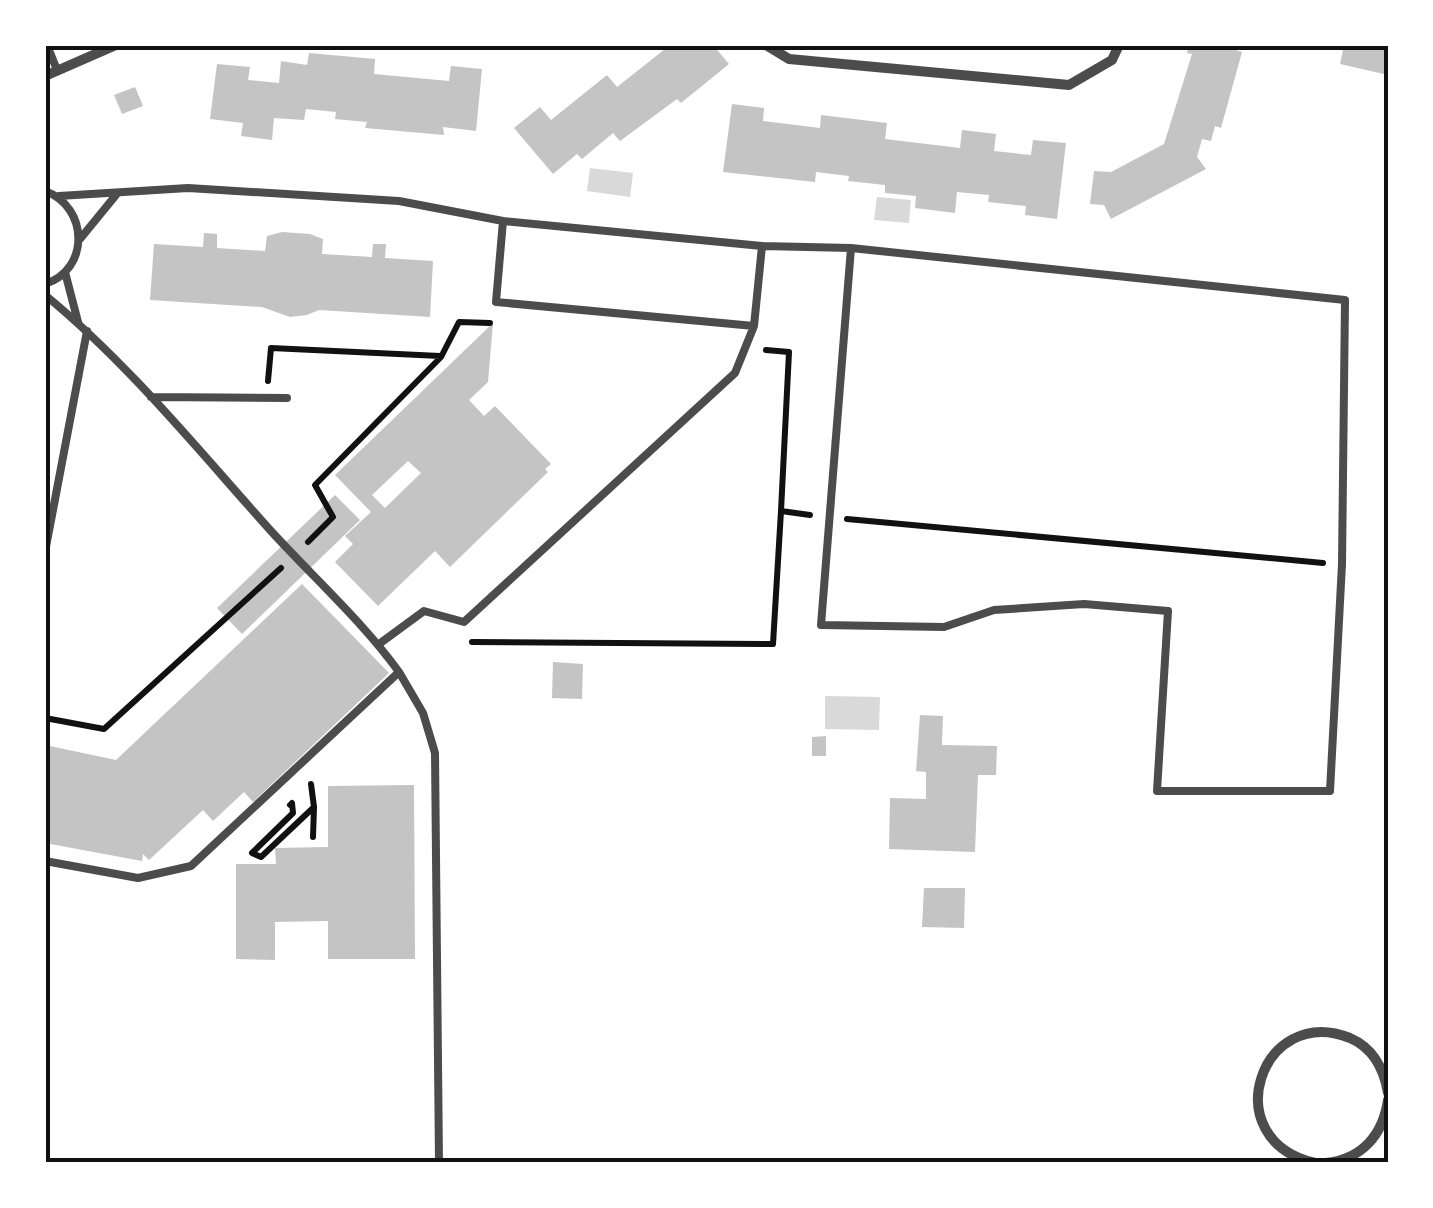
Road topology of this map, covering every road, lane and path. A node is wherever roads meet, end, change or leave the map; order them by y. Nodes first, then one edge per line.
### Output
1 (47, 45) edge
2 (116, 45) edge
3 (766, 45) edge
4 (1119, 45) edge
5 (51, 73) edge
6 (45, 191) edge
7 (116, 194) junction
8 (60, 196) junction
9 (504, 221) junction
10 (80, 239) junction
11 (762, 246) junction
12 (851, 248) junction
13 (65, 272) junction
14 (45, 284) edge
15 (45, 295) edge
16 (78, 322) junction
17 (492, 322) dead end
18 (754, 326) junction
19 (86, 330) junction
20 (745, 348) junction
21 (441, 356) junction
22 (150, 397) junction
23 (267, 398) junction
24 (287, 398) dead end
25 (781, 512) junction
26 (829, 518) junction
27 (45, 552) edge
28 (294, 556) junction
29 (1342, 564) junction
30 (463, 636) dead end
31 (378, 644) junction
32 (399, 672) junction
33 (45, 718) edge
34 (268, 824) dead end
35 (313, 837) dead end
36 (45, 861) edge
37 (1388, 1096) edge
38 (439, 1163) edge
39 (1315, 1163) edge
40 (1326, 1163) edge

1 - 5 lane
2 - 5 street
3 - 4 street
6 - 8 lane
7 - 8 lane
7 - 9 lane
7 - 10 lane
8 - 10 lane
9 - 11 lane
9 - 18 lane
10 - 13 lane
11 - 12 lane
11 - 18 lane
12 - 26 lane
12 - 29 lane
13 - 14 lane
13 - 16 lane
15 - 16 lane
16 - 19 lane
17 - 21 path
18 - 20 lane
19 - 22 lane
19 - 27 lane
20 - 25 path
20 - 31 lane
21 - 23 path
21 - 28 path
22 - 23 lane
22 - 28 lane
23 - 24 lane
25 - 26 path
25 - 30 path
26 - 29 path
26 - 29 lane
28 - 31 lane
28 - 33 path
31 - 32 lane
32 - 36 lane
32 - 38 lane
34 - 35 path
37 - 39 street
37 - 40 street

